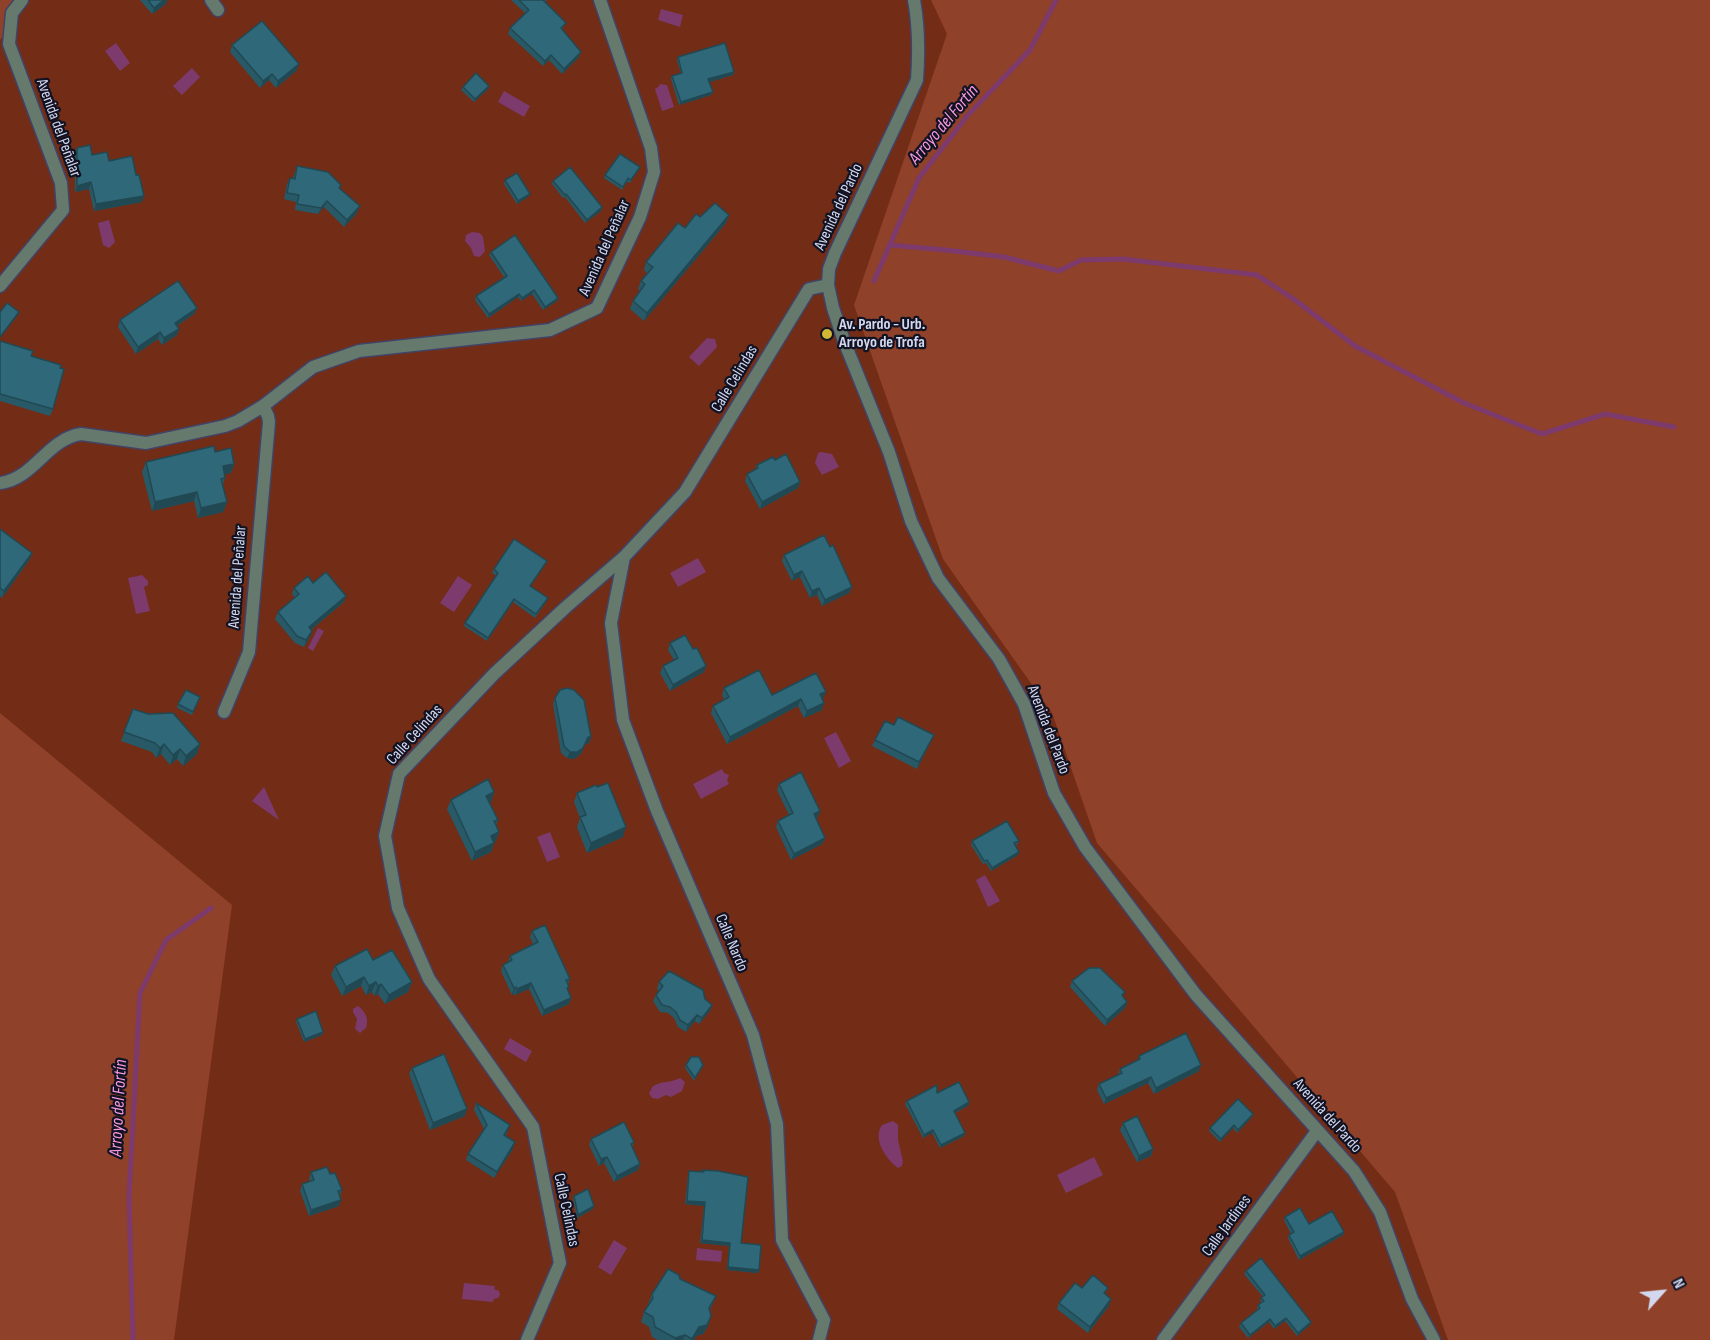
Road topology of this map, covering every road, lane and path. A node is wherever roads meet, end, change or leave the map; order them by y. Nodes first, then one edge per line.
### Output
1 (22, 0) edge
2 (600, 0) edge
3 (914, 0) edge
4 (828, 285) junction
5 (0, 286) edge
6 (263, 406) junction
7 (0, 483) edge
8 (624, 557) junction
9 (224, 712) dead end
10 (1317, 1131) junction
11 (527, 1340) edge
12 (819, 1340) edge
13 (1163, 1340) edge
14 (1434, 1340) edge

1 - 5 street, Avenida del Peñalar
2 - 6 street, Avenida del Peñalar
3 - 4 street, Avenida del Pardo
4 - 8 street, Calle Celindas
4 - 10 street, Avenida del Pardo
6 - 7 street, Avenida del Peñalar
6 - 9 street, Avenida del Peñalar
8 - 11 street, Calle Celindas
8 - 12 street, Calle Nardo
10 - 13 street, Calle Jardines
10 - 14 street, Avenida del Pardo

